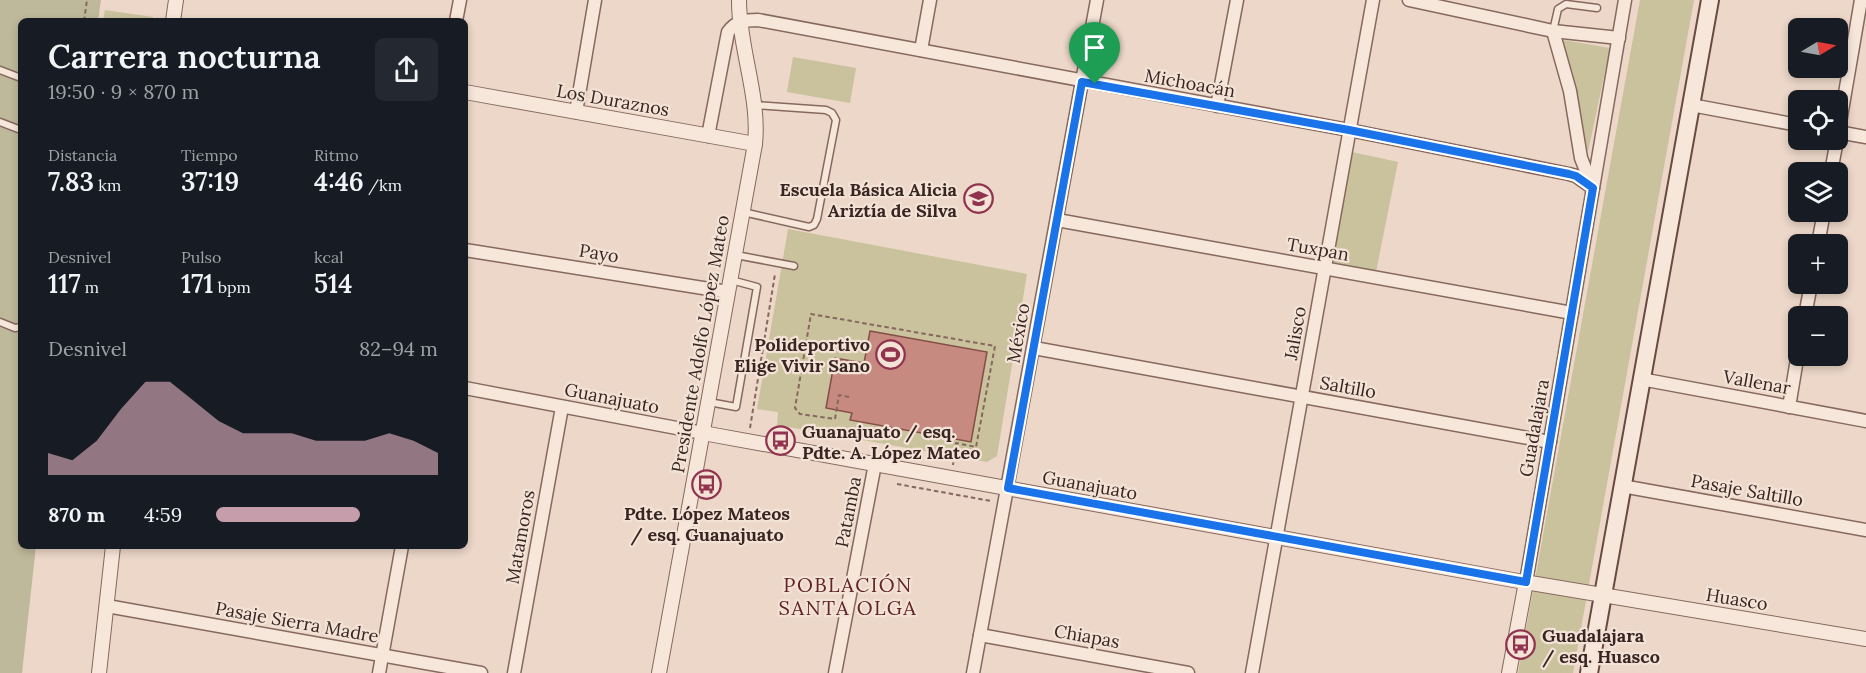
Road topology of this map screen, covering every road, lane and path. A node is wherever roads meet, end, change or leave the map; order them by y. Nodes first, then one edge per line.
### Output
1 (87, 0) edge
2 (176, 0) edge
3 (460, 0) edge
4 (595, 0) edge
5 (739, 0) edge
6 (930, 0) edge
7 (1097, 0) edge
8 (1237, 0) edge
9 (1373, 0) edge
10 (1409, 0) edge
11 (1625, 0) edge
12 (1710, 0) edge
13 (1861, 0) edge
14 (1597, 8) dead end
15 (84, 18) edge
16 (173, 18) edge
17 (457, 18) edge
18 (740, 21) junction
19 (1552, 31) junction
20 (1619, 38) junction
21 (921, 50) junction
22 (0, 70) edge
23 (18, 77) edge
24 (1082, 82) junction
25 (1845, 90) edge
26 (468, 93) edge
27 (755, 105) junction
28 (1691, 105) junction
29 (1217, 106) junction
30 (576, 112) junction
31 (0, 122) edge
32 (1788, 123) edge
33 (18, 129) edge
34 (1349, 130) junction
35 (1848, 134) edge
36 (708, 136) junction
37 (1866, 137) edge
38 (755, 144) junction
39 (1593, 188) junction
40 (742, 212) junction
41 (1057, 220) junction
42 (468, 250) edge
43 (735, 255) junction
44 (777, 263) junction
45 (794, 266) dead end
46 (1325, 268) junction
47 (729, 286) junction
48 (1572, 313) junction
49 (0, 322) edge
50 (18, 328) edge
51 (1034, 348) junction
52 (1796, 366) edge
53 (1641, 379) junction
54 (468, 389) edge
55 (849, 397) dead end
56 (1302, 397) junction
57 (708, 402) junction
58 (1789, 406) junction
59 (562, 407) junction
60 (1866, 421) edge
61 (749, 430) dead end
62 (703, 433) junction
63 (1550, 442) junction
64 (875, 464) junction
65 (952, 468) dead end
66 (1622, 486) junction
67 (1008, 488) junction
68 (1866, 530) edge
69 (1276, 537) junction
70 (113, 549) edge
71 (401, 549) edge
72 (1526, 582) junction
73 (1602, 595) junction
74 (107, 606) junction
75 (980, 635) junction
76 (1866, 639) edge
77 (382, 655) junction
78 (99, 673) edge
79 (379, 673) edge
80 (481, 673) edge
81 (514, 673) edge
82 (659, 673) edge
83 (835, 673) edge
84 (974, 673) edge
85 (1188, 673) edge
86 (1252, 673) edge
87 (1509, 673) edge
88 (1588, 673) edge

1 - 15 path
2 - 16 street
3 - 17 street
4 - 30 street
5 - 18 street, Presidente Adolfo López Mateo
6 - 21 street
7 - 24 street, México
8 - 29 street
9 - 34 street, Jalisco
10 - 19 street
11 - 20 street, Guadalajara
12 - 28 main road
13 - 25 street
14 - 19 lane
18 - 21 street, Michoacán
18 - 27 street, Presidente Adolfo López Mateo
18 - 36 street
19 - 20 street
19 - 39 street
20 - 39 street, Guadalajara
21 - 24 street, Michoacán
22 - 23 lane
24 - 29 street, Michoacán
24 - 41 street, México
26 - 30 street, Los Duraznos
27 - 38 street, Presidente Adolfo López Mateo
27 - 40 lane
28 - 32 street
28 - 53 main road
29 - 34 street, Michoacán
30 - 36 street, Los Duraznos
31 - 33 lane
34 - 39 street, Michoacán
34 - 46 street, Jalisco
35 - 37 street
36 - 38 street, Los Duraznos
38 - 40 street, Presidente Adolfo López Mateo
39 - 48 street, Guadalajara
40 - 43 street, Presidente Adolfo López Mateo
41 - 46 street, Tuxpan
41 - 51 street, México
42 - 47 street, Payo
43 - 44 lane
43 - 47 street, Presidente Adolfo López Mateo
44 - 45 lane
44 - 61 path
46 - 48 street, Tuxpan
46 - 56 street, Jalisco
47 - 57 street, Presidente Adolfo López Mateo
47 - 57 lane
48 - 63 street, Guadalajara
49 - 50 lane
51 - 56 street, Saltillo
51 - 67 street, México
52 - 58 street
53 - 58 street, Vallenar
53 - 66 main road
54 - 59 street, Guanajuato
55 - 65 path
56 - 63 street, Saltillo
56 - 69 street, Jalisco
57 - 62 street, Presidente Adolfo López Mateo
58 - 60 street, Vallenar
59 - 62 street, Guanajuato
59 - 81 street, Matamoros
62 - 64 street, Guanajuato
62 - 82 street, Presidente Adolfo López Mateo
63 - 72 street, Guadalajara
64 - 67 street, Guanajuato
64 - 83 street, Patamba
66 - 68 street, Pasaje Saltillo
66 - 73 main road
67 - 69 street, Guanajuato
67 - 75 street, México
69 - 72 street, Guanajuato
69 - 86 street, Jalisco
70 - 74 street
71 - 77 street
72 - 73 street, Guanajuato
72 - 87 street, Guadalajara
73 - 76 street, Huasco
73 - 88 main road
74 - 77 street, Pasaje Sierra Madre
74 - 78 street
75 - 84 street, México
75 - 85 street, Chiapas
77 - 79 street
77 - 80 street, Pasaje Sierra Madre

